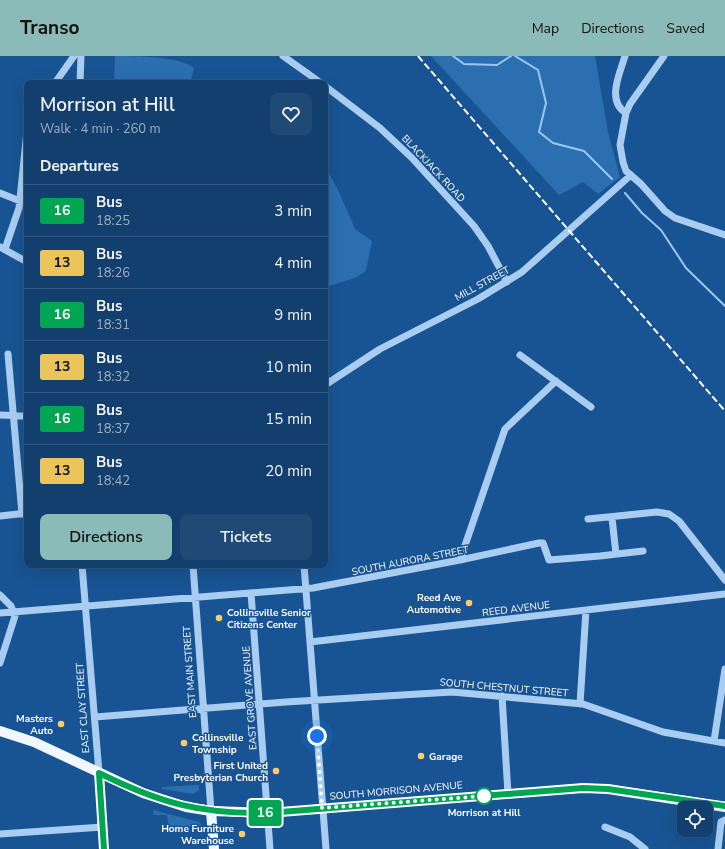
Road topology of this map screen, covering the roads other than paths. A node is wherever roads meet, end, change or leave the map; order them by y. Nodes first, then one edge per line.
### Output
1 (74, 56) edge
2 (81, 56) edge
3 (283, 56) edge
4 (625, 56) edge
5 (664, 56) edge
6 (57, 80) edge
7 (80, 80) edge
8 (311, 80) edge
9 (328, 88) edge
10 (626, 113) junction
11 (24, 161) edge
12 (631, 175) junction
13 (0, 193) edge
14 (20, 200) junction
15 (725, 235) edge
16 (3, 248) edge
17 (24, 260) edge
18 (507, 282) junction
19 (8, 354) dead end
20 (520, 354) dead end
21 (556, 381) junction
22 (328, 383) edge
23 (591, 408) dead end
24 (0, 414) edge
25 (15, 416) junction
26 (24, 416) edge
27 (24, 504) edge
28 (24, 514) edge
29 (0, 516) edge
30 (612, 518) junction
31 (588, 519) dead end
32 (643, 550) dead end
33 (616, 554) junction
34 (460, 560) junction
35 (82, 568) edge
36 (193, 568) edge
37 (304, 568) edge
38 (725, 580) edge
39 (306, 589) junction
40 (251, 593) junction
41 (725, 594) edge
42 (0, 595) edge
43 (196, 598) junction
44 (86, 607) junction
45 (586, 610) junction
46 (15, 612) junction
47 (0, 613) edge
48 (310, 642) junction
49 (0, 663) edge
50 (725, 669) edge
51 (502, 696) junction
52 (314, 700) junction
53 (260, 704) junction
54 (580, 704) junction
55 (204, 708) junction
56 (95, 717) junction
57 (0, 731) edge
58 (714, 741) junction
59 (725, 743) edge
60 (99, 773) junction
61 (508, 794) junction
62 (725, 806) edge
63 (322, 808) junction
64 (211, 811) junction
65 (268, 813) junction
66 (725, 820) edge
67 (103, 827) junction
68 (605, 827) dead end
69 (0, 834) edge
70 (104, 849) edge
71 (214, 849) edge
72 (270, 849) edge
73 (326, 849) edge
74 (645, 849) edge
75 (718, 849) edge

1 - 6 street
2 - 7 street
3 - 8 street
4 - 10 street
5 - 10 street
9 - 18 street, BLACKJACK ROAD
10 - 12 street
11 - 14 street
12 - 15 street
12 - 18 street, MILL STREET
13 - 14 street
14 - 16 street
16 - 17 street
18 - 22 street, MILL STREET
19 - 25 street
20 - 21 street
21 - 23 street
21 - 34 street
24 - 25 street
25 - 26 street
25 - 27 street
28 - 29 street
30 - 31 street
30 - 33 street
30 - 38 street
32 - 33 street, SOUTH AURORA STREET
33 - 34 street, SOUTH AURORA STREET
34 - 39 street, SOUTH AURORA STREET
35 - 44 street, EAST CLAY STREET
36 - 43 street, EAST MAIN STREET
37 - 39 street
39 - 40 street, SOUTH AURORA STREET
39 - 48 street
40 - 43 street, SOUTH AURORA STREET
40 - 53 street, EAST GROVE AVENUE
41 - 45 street, REED AVENUE
42 - 46 street
43 - 44 street, SOUTH AURORA STREET
43 - 55 street, EAST MAIN STREET
44 - 46 street, SOUTH AURORA STREET
44 - 56 street, EAST CLAY STREET
45 - 48 street, REED AVENUE
45 - 54 street
46 - 47 street, SOUTH AURORA STREET
46 - 49 street
48 - 52 street
50 - 58 street
51 - 52 street, SOUTH CHESTNUT STREET
51 - 54 street, SOUTH CHESTNUT STREET
51 - 61 street
52 - 53 street, SOUTH CHESTNUT STREET
52 - 63 street
53 - 55 street, SOUTH CHESTNUT STREET
53 - 65 street, EAST GROVE AVENUE
54 - 58 street, SOUTH CHESTNUT STREET
55 - 56 street, SOUTH CHESTNUT STREET
55 - 64 street, EAST MAIN STREET
56 - 60 street, EAST CLAY STREET
57 - 60 main road, SOUTH MORRISON AVENUE
58 - 59 street, SOUTH CHESTNUT STREET
60 - 64 main road, SOUTH MORRISON AVENUE
60 - 67 main road, EAST CLAY STREET
61 - 62 main road, SOUTH MORRISON AVENUE
61 - 63 main road, SOUTH MORRISON AVENUE
63 - 65 main road, SOUTH MORRISON AVENUE
63 - 73 street
64 - 65 main road, SOUTH MORRISON AVENUE
64 - 71 main road, EAST MAIN STREET
65 - 72 street, EAST GROVE AVENUE
66 - 75 street
67 - 69 street
67 - 70 main road, EAST CLAY STREET
68 - 74 street

